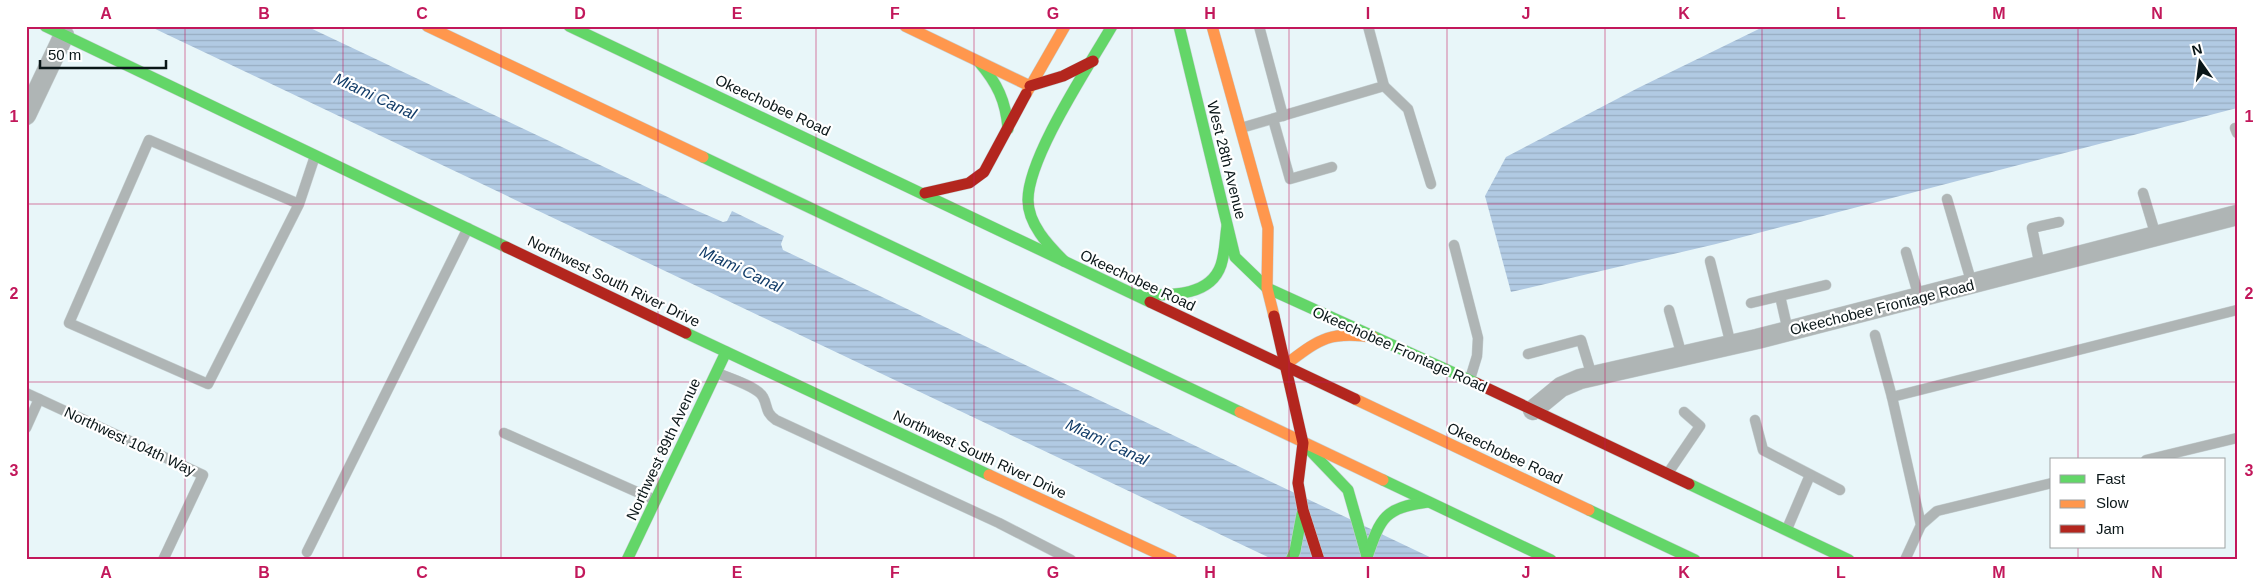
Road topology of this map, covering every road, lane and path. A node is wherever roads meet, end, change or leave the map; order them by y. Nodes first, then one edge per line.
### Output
1 (45, 26) edge
2 (427, 26) edge
3 (569, 26) edge
4 (1065, 26) edge
5 (1112, 26) edge
6 (1179, 26) edge
7 (1212, 26) edge
8 (1259, 26) edge
9 (1368, 26) edge
10 (911, 27) edge
11 (64, 35) junction
12 (1185, 52) junction
13 (1093, 61) junction
14 (980, 62) junction
15 (1030, 86) junction
16 (1384, 86) junction
17 (1208, 100) dead end
18 (26, 115) edge
19 (1283, 116) junction
20 (1272, 119) junction
21 (1225, 121) dead end
22 (1240, 128) junction
23 (1008, 129) junction
24 (316, 155) junction
25 (1332, 167) dead end
26 (1431, 184) dead end
27 (925, 193) junction
28 (2143, 193) dead end
29 (1947, 199) dead end
30 (299, 204) junction
31 (2237, 215) edge
32 (2059, 222) dead end
33 (1227, 226) junction
34 (468, 227) junction
35 (2156, 236) junction
36 (1454, 245) dead end
37 (1906, 252) dead end
38 (1064, 261) junction
39 (1710, 261) dead end
40 (2040, 266) junction
41 (1972, 284) junction
42 (1826, 285) dead end
43 (1267, 288) junction
44 (1137, 296) junction
45 (1780, 296) junction
46 (1919, 297) junction
47 (1751, 303) dead end
48 (1669, 310) dead end
49 (2237, 310) edge
50 (1788, 331) junction
51 (1875, 335) dead end
52 (1373, 337) junction
53 (1730, 345) junction
54 (726, 352) junction
55 (1528, 354) dead end
56 (1682, 356) junction
57 (1285, 365) junction
58 (716, 372) junction
59 (1592, 376) junction
60 (1469, 380) junction
61 (26, 393) edge
62 (1892, 397) junction
63 (39, 399) junction
64 (1533, 410) junction
65 (1684, 412) dead end
66 (1755, 420) dead end
67 (26, 428) edge
68 (504, 433) dead end
69 (2237, 438) edge
70 (1302, 443) junction
71 (2154, 458) edge
72 (1668, 474) junction
73 (1810, 475) junction
74 (2050, 483) edge
75 (1840, 490) dead end
76 (656, 500) junction
77 (1428, 502) junction
78 (1303, 510) junction
79 (1921, 525) junction
80 (1786, 530) junction
81 (307, 552) dead end
82 (1368, 559) edge
83 (163, 560) edge
84 (627, 560) edge
85 (1071, 560) edge
86 (1172, 560) edge
87 (1290, 560) edge
88 (1319, 560) edge
89 (1551, 560) edge
90 (1695, 560) edge
91 (1849, 560) edge
92 (1905, 560) edge

1 - 11 main road, Northwest South River Drive
2 - 70 main road
3 - 27 main road, Okeechobee Road
4 - 15 main road
5 - 13 main road
6 - 12 main road, West 28th Avenue
7 - 22 main road, West 28th Avenue
8 - 19 lane
9 - 16 lane
10 - 14 main road
11 - 18 street
11 - 24 main road, Northwest South River Drive
12 - 17 main road
12 - 33 main road, West 28th Avenue
13 - 15 main road
13 - 38 main road
14 - 15 main road
14 - 23 main road
15 - 23 main road
16 - 19 lane
16 - 26 lane
19 - 20 lane
20 - 22 lane
20 - 25 lane
21 - 22 main road
22 - 43 main road, West 28th Avenue
23 - 27 main road
24 - 30 lane
24 - 34 main road, Northwest South River Drive
27 - 38 main road, Okeechobee Road
28 - 35 lane
29 - 41 lane
30 - 30 lane
31 - 35 street, Okeechobee Frontage Road
32 - 40 lane
33 - 43 main road, West 28th Avenue
33 - 44 main road
34 - 54 main road, Northwest South River Drive
34 - 81 lane
35 - 40 street, Okeechobee Frontage Road
36 - 60 lane
37 - 46 lane
38 - 44 main road, Okeechobee Road
39 - 53 lane
40 - 41 street, Okeechobee Frontage Road
41 - 46 street, Okeechobee Frontage Road
42 - 45 lane
43 - 52 main road, Okeechobee Frontage Road
43 - 57 main road, West 28th Avenue
44 - 57 main road, Okeechobee Road
45 - 47 lane
45 - 50 lane
46 - 50 street, Okeechobee Frontage Road
48 - 56 lane
49 - 62 lane
50 - 53 street, Okeechobee Frontage Road
51 - 62 lane
52 - 57 main road
52 - 60 main road, Okeechobee Frontage Road
53 - 56 street, Okeechobee Frontage Road
54 - 58 main road, Northwest 89th Avenue
54 - 86 main road, Northwest South River Drive
55 - 59 lane
56 - 59 street, Okeechobee Frontage Road
57 - 70 main road, West 28th Avenue
57 - 90 main road, Okeechobee Road
58 - 76 main road, Northwest 89th Avenue
58 - 85 lane
59 - 64 street, Okeechobee Frontage Road
60 - 64 main road, Okeechobee Frontage Road
61 - 63 lane, Northwest 104th Way
62 - 79 lane
63 - 67 lane
63 - 83 lane, Northwest 104th Way
64 - 72 main road, Okeechobee Frontage Road
65 - 72 lane
66 - 73 lane
68 - 76 lane
69 - 71 lane
70 - 77 main road
70 - 78 main road, West 28th Avenue
70 - 82 main road
72 - 80 main road, Okeechobee Frontage Road
73 - 75 lane
73 - 80 lane
74 - 79 lane
76 - 84 main road, Northwest 89th Avenue
77 - 82 main road
77 - 89 main road
78 - 87 main road
78 - 88 main road, West 28th Avenue
79 - 92 lane
80 - 91 main road, Okeechobee Frontage Road

